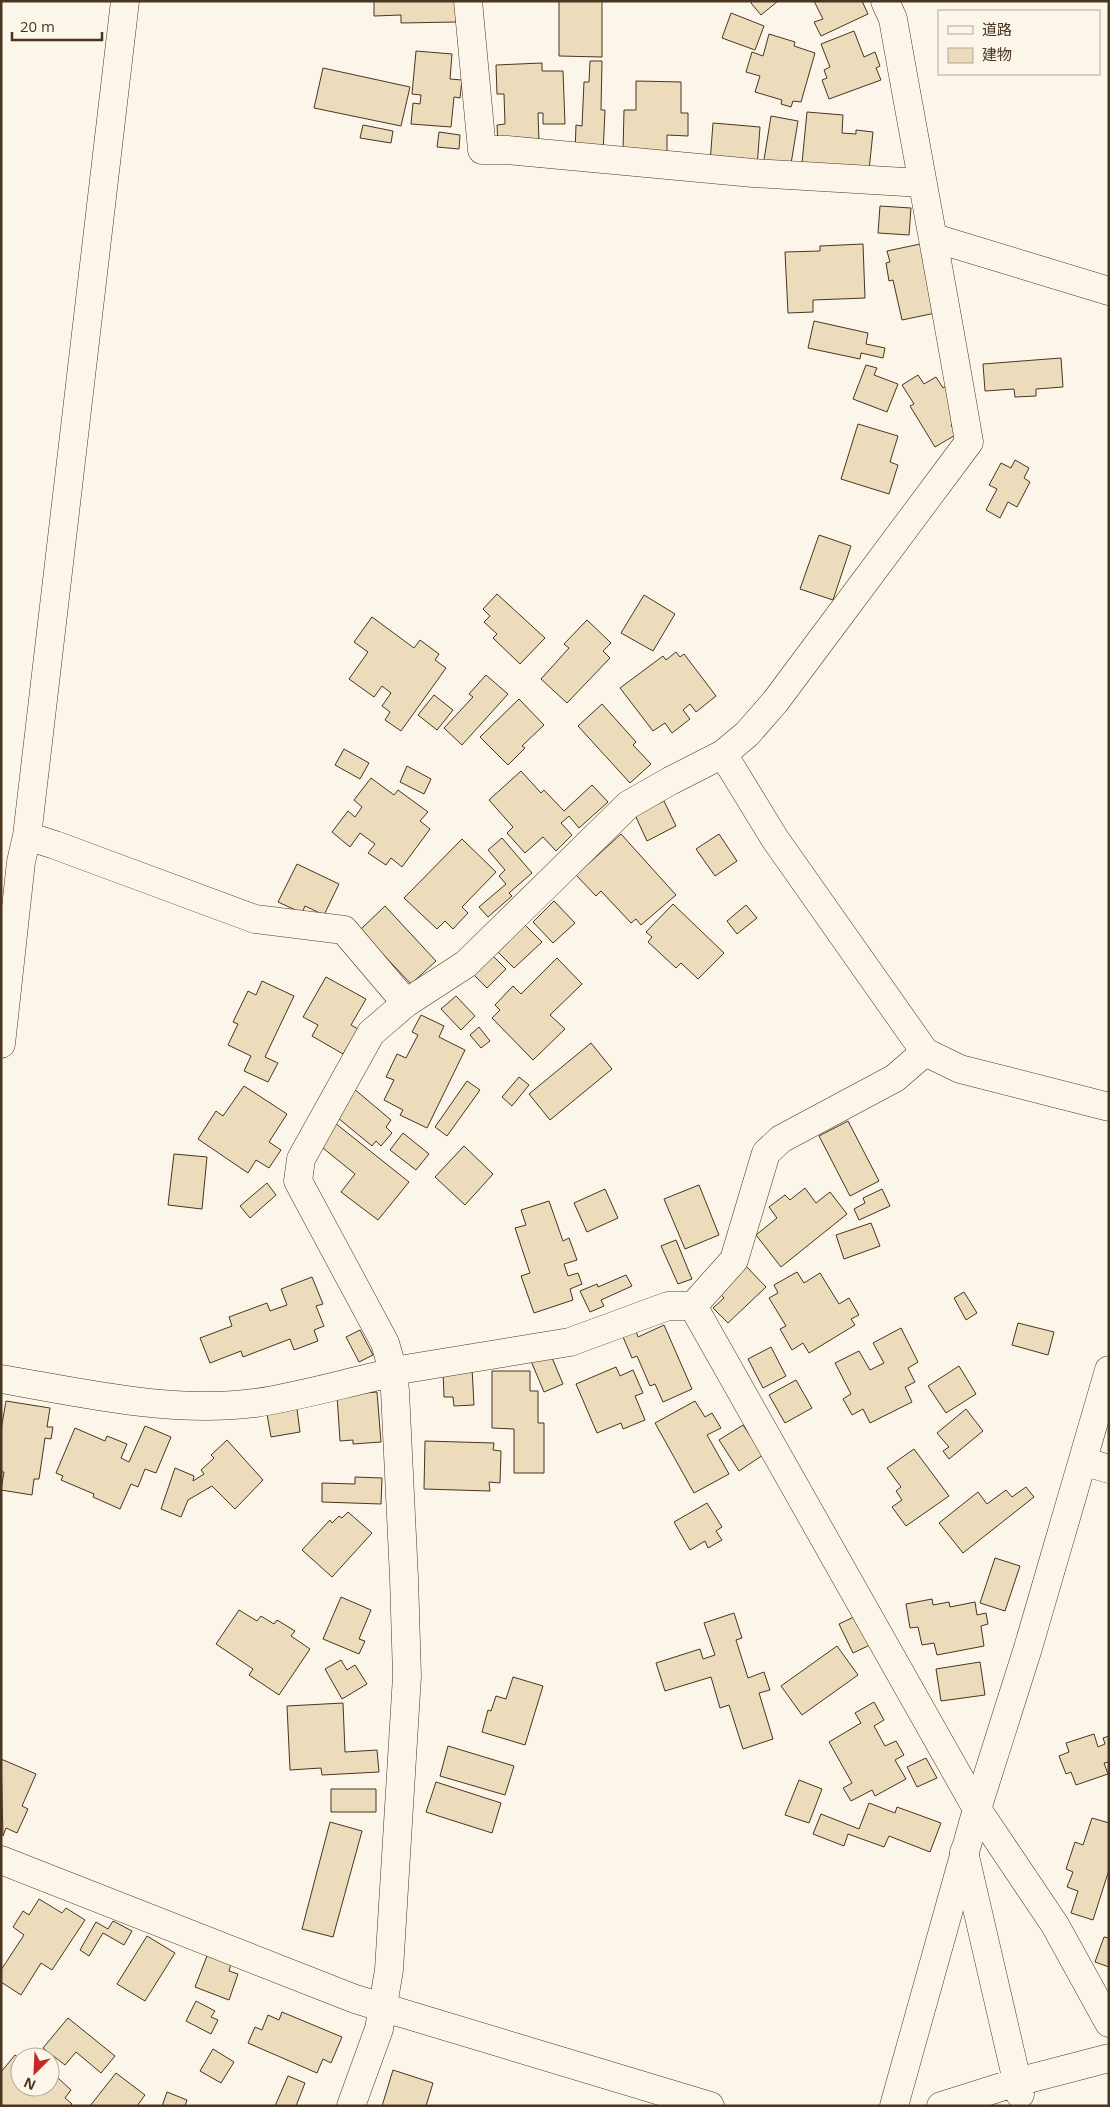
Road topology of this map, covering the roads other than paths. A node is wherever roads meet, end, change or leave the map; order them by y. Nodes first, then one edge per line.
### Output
1 (126, 1) edge
2 (468, 1) edge
3 (885, 1) edge
4 (922, 183) junction
5 (934, 238) junction
6 (1109, 291) edge
7 (723, 754) junction
8 (27, 836) junction
9 (406, 1003) junction
10 (1, 1044) edge
11 (925, 1052) junction
12 (1109, 1107) edge
13 (693, 1306) junction
14 (1109, 1370) edge
15 (393, 1371) junction
16 (1, 1379) edge
17 (1083, 1461) junction
18 (1109, 1469) edge
19 (977, 1809) junction
20 (964, 1852) junction
21 (1, 1860) edge
22 (382, 2008) junction
23 (1109, 2023) edge
24 (1109, 2058) edge
25 (1019, 2088) junction
26 (351, 2106) edge
27 (710, 2106) edge
28 (894, 2106) edge
29 (941, 2106) edge

1 - 8 street
2 - 4 street
3 - 4 street
4 - 5 street
5 - 6 street
5 - 7 street
7 - 9 street
7 - 11 street
8 - 9 street
8 - 10 street
9 - 15 street
11 - 12 street
11 - 13 street
13 - 15 street
13 - 19 street
14 - 17 street
15 - 16 street
15 - 22 street
17 - 18 street
17 - 19 street
19 - 20 street
19 - 23 street
20 - 25 street
20 - 28 street
21 - 22 street
22 - 26 street
22 - 27 street
24 - 25 street
25 - 29 street

